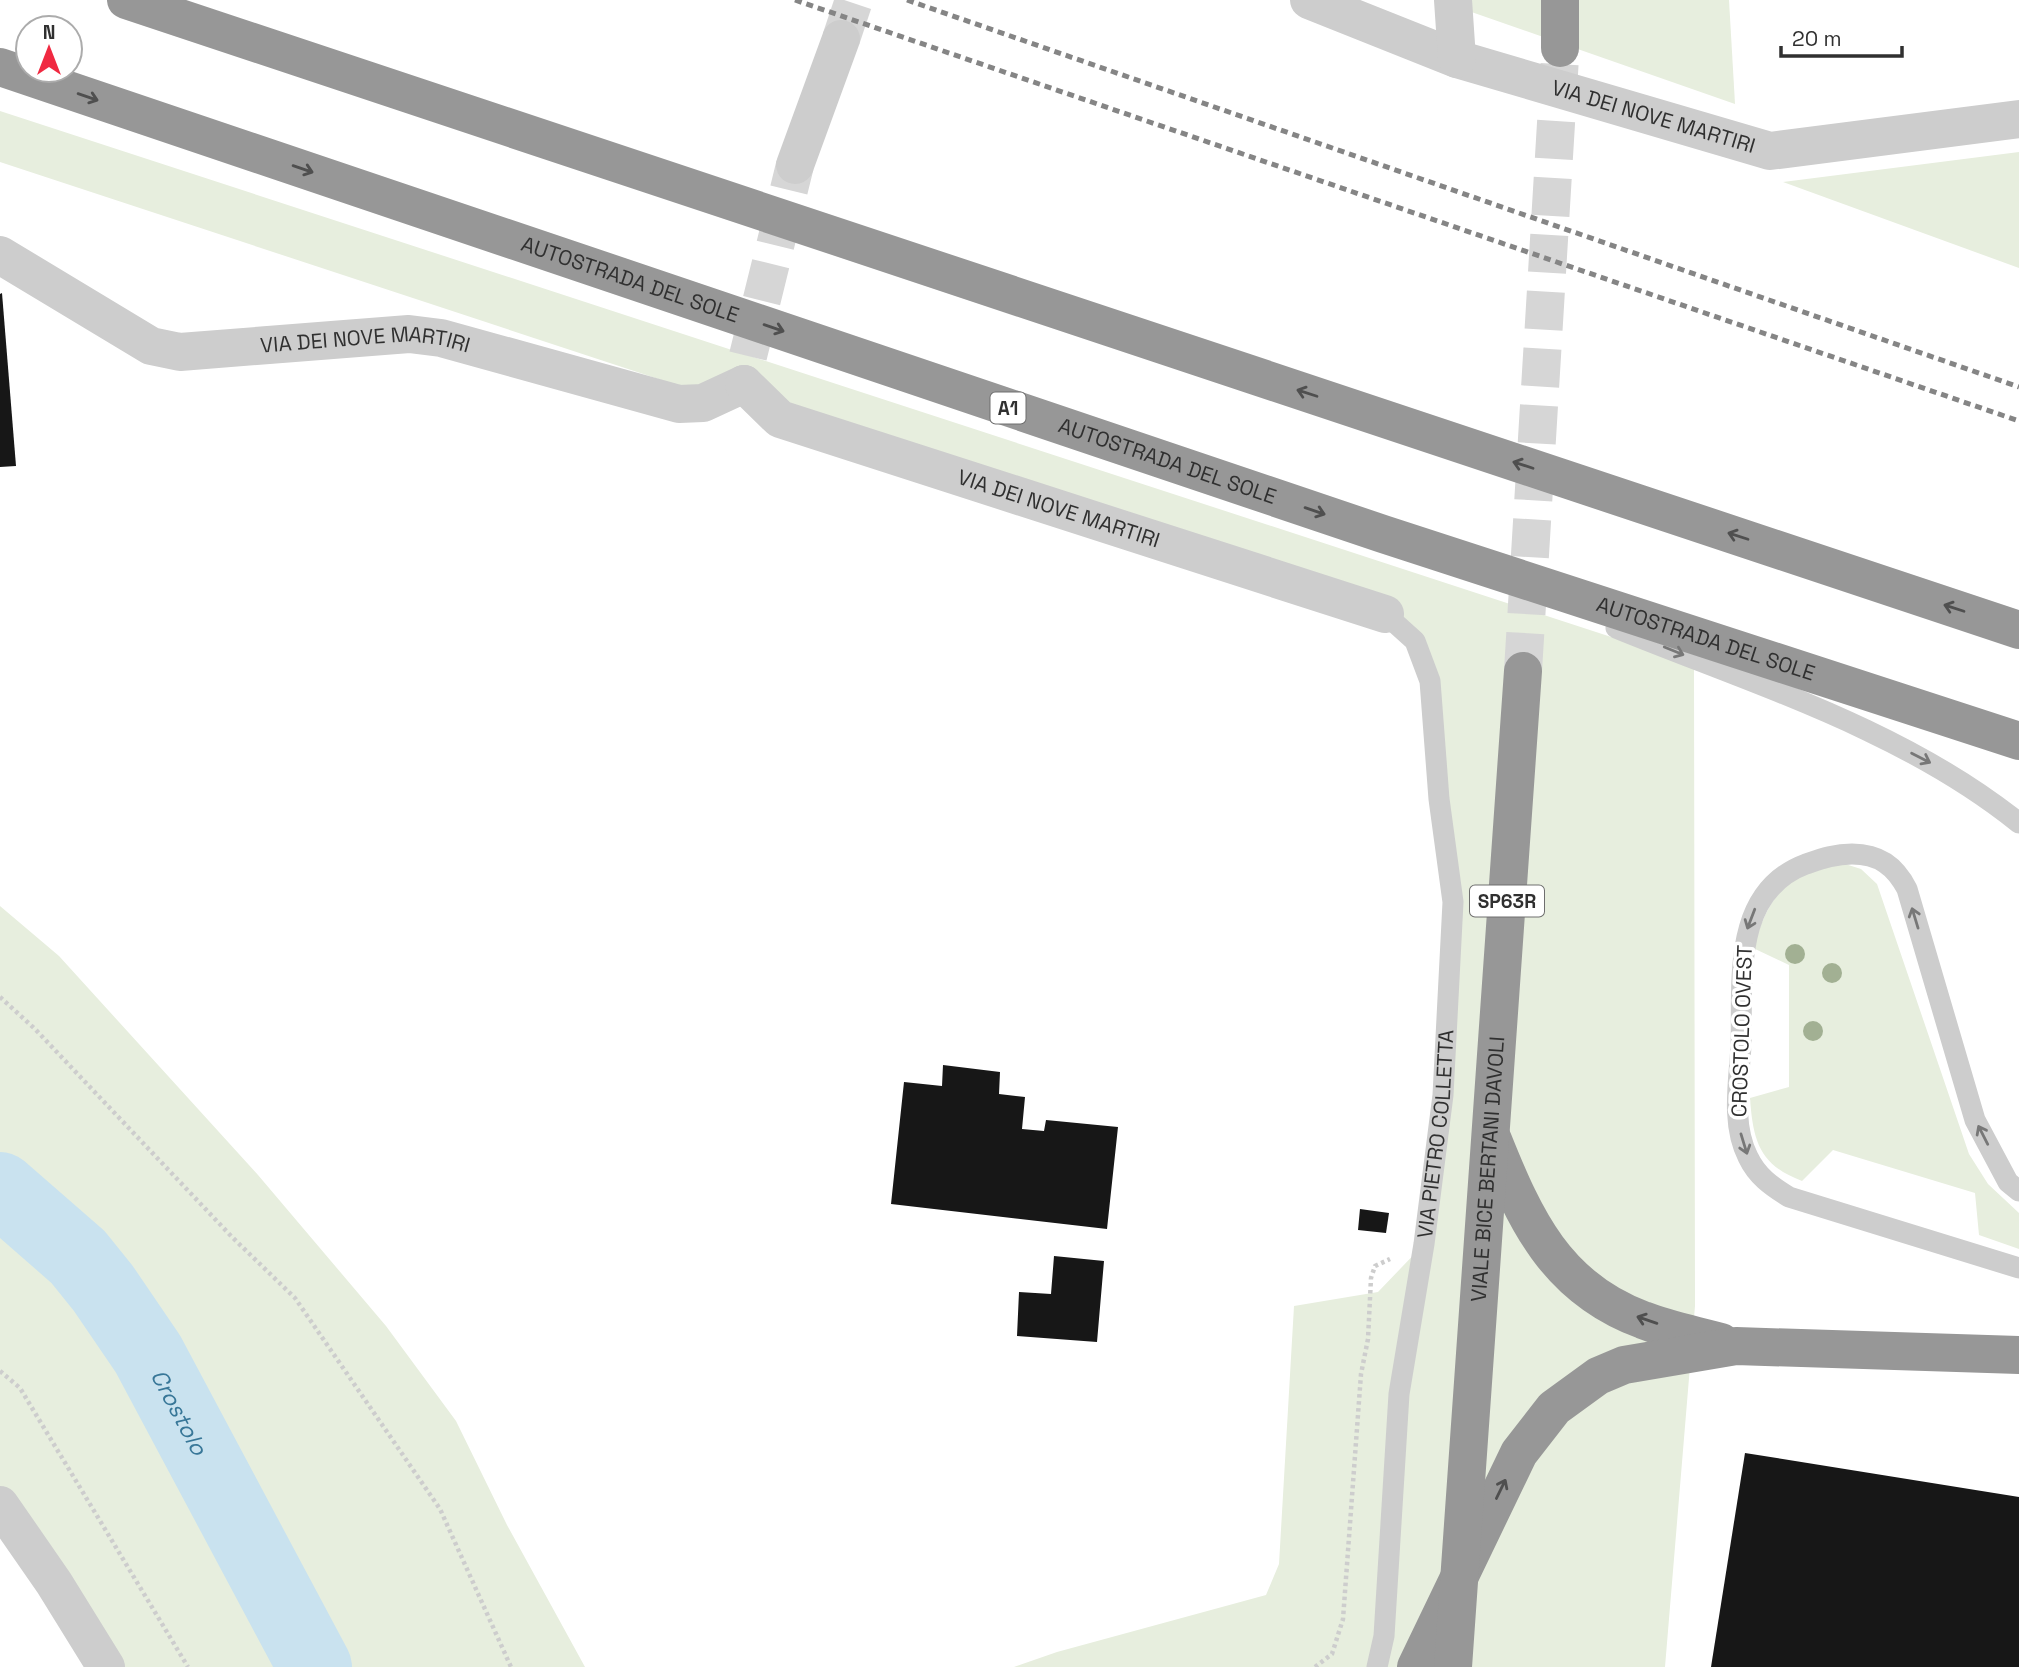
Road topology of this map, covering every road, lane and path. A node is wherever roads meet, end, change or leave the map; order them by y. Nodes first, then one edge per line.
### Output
1 (126, 0) edge
2 (1309, 0) edge
3 (1453, 0) edge
4 (1560, 0) edge
5 (841, 39) tunnel mouth
6 (1560, 48) tunnel mouth
7 (1457, 59) junction
8 (0, 67) edge
9 (2019, 119) edge
10 (794, 165) tunnel mouth
11 (0, 255) edge
12 (1383, 534) junction
13 (1385, 614) joint
14 (2019, 630) edge
15 (1523, 671) tunnel mouth
16 (2019, 741) edge
17 (2019, 823) edge
18 (0, 997) edge
19 (1490, 1132) junction
20 (2019, 1191) edge
21 (1424, 1244) junction
22 (2019, 1268) edge
23 (1736, 1346) junction
24 (2019, 1355) edge
25 (0, 1371) edge
26 (0, 1505) edge
27 (1460, 1573) junction
28 (106, 1667) edge
29 (188, 1667) edge
30 (511, 1667) edge
31 (1315, 1667) edge
32 (1377, 1667) edge
33 (1416, 1667) edge
34 (1452, 1667) edge

14 -> 1 highway
2 - 7 street, VIA DEI NOVE MARTIRI
3 - 7 street
4 - 6 highway
5 - 10 street
7 - 9 street, VIA DEI NOVE MARTIRI
8 -> 12 highway, AUTOSTRADA DEL SOLE / A1
11 - 13 street, VIA DEI NOVE MARTIRI
12 - 16 highway, AUTOSTRADA DEL SOLE / A1
12 -> 17 lane
13 - 21 lane, VIA PIETRO COLLETTA
15 - 19 highway, VIALE BICE BERTANI DAVOLI / SP63R
18 - 30 path
23 -> 19 highway
19 - 27 highway, VIALE BICE BERTANI DAVOLI / SP63R
20 -> 22 lane, CROSTOLO OVEST
21 - 31 path
21 - 32 lane, VIA PIETRO COLLETTA
23 - 24 highway
27 -> 23 highway
25 - 29 path
26 - 28 street
27 - 33 highway
27 - 34 highway, VIALE BICE BERTANI DAVOLI / SP63R

